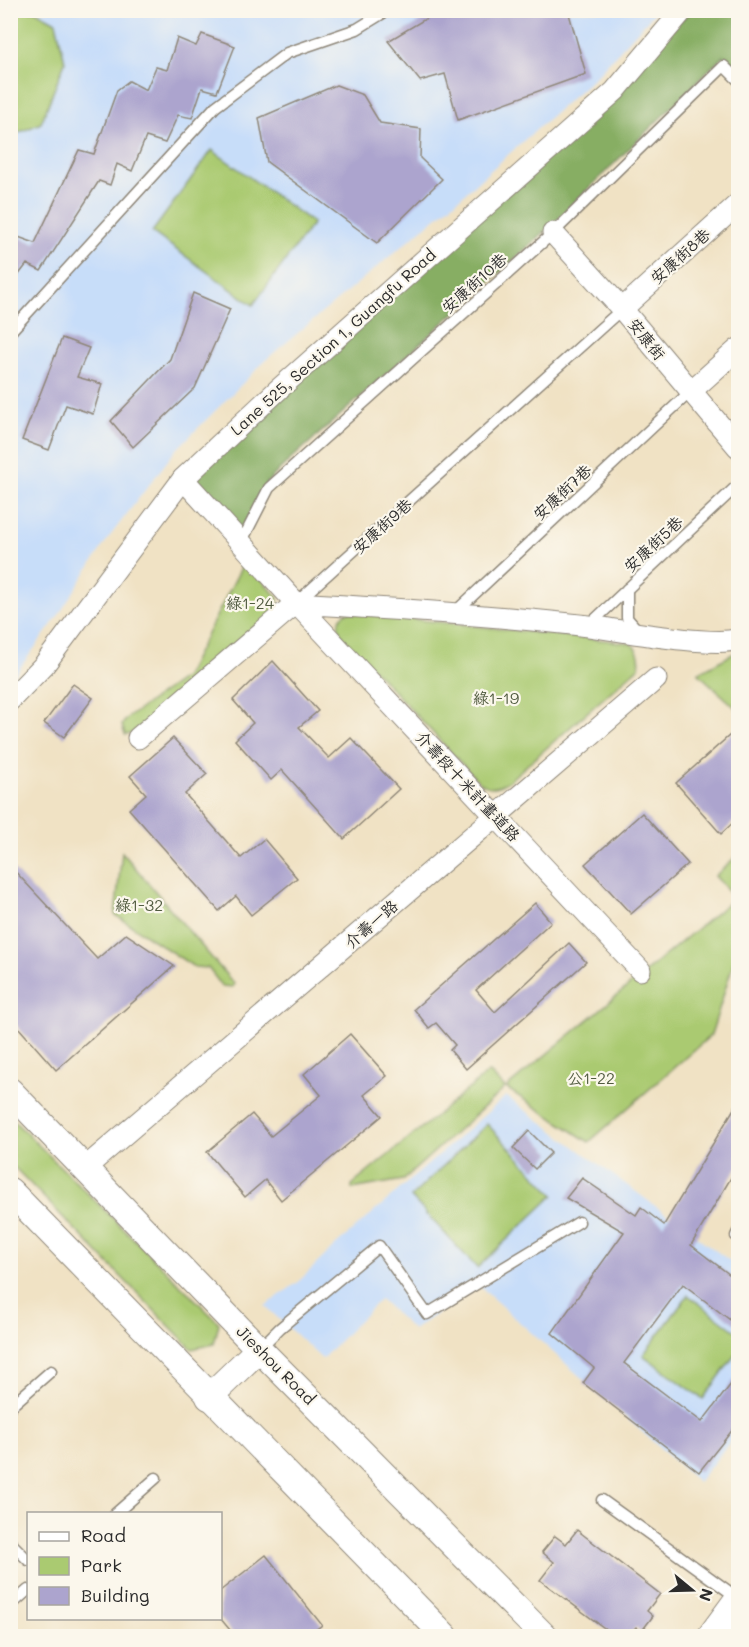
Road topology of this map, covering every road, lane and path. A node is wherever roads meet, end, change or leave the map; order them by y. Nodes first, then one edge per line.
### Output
1 (388, 10) edge
2 (683, 10) edge
3 (738, 80) edge
4 (738, 204) edge
5 (553, 233) junction
6 (622, 309) junction
7 (10, 332) edge
8 (738, 349) edge
9 (690, 392) junction
10 (738, 447) edge
11 (183, 479) junction
12 (738, 484) edge
13 (241, 543) junction
14 (627, 589) junction
15 (296, 603) junction
16 (454, 613) junction
17 (587, 626) junction
18 (639, 633) junction
19 (738, 639) edge
20 (656, 679) dead end
21 (10, 700) edge
22 (138, 738) dead end
23 (496, 816) junction
24 (640, 970) dead end
25 (10, 1091) edge
26 (85, 1168) junction
27 (10, 1191) edge
28 (579, 1222) dead end
29 (259, 1349) junction
30 (51, 1371) dead end
31 (209, 1397) junction
32 (10, 1407) edge
33 (156, 1478) dead end
34 (602, 1500) dead end
35 (117, 1512) edge
36 (10, 1542) edge
37 (27, 1559) edge
38 (27, 1591) edge
39 (738, 1600) edge
40 (10, 1606) edge
41 (445, 1636) edge
42 (544, 1636) edge
43 (713, 1636) edge

1 - 7 lane
2 - 11 street, Lane 525, Section 1, Guangfu Road
3 - 5 lane, 安康街10巷
4 - 6 street, 安康街8巷
5 - 6 street, 安康街
5 - 13 lane, 安康街10巷
6 - 9 street, 安康街
6 - 15 lane, 安康街9巷
8 - 9 street
9 - 10 street, 安康街
9 - 16 lane, 安康街7巷
11 - 13 street
11 - 21 street, Lane 525, Section 1, Guangfu Road
12 - 14 lane, 安康街5巷
13 - 15 street, 介壽段十米計畫道路
14 - 17 lane, 安康街5巷
14 - 18 lane
15 - 16 street
15 - 22 street, 安康街9巷
15 - 23 street, 介壽段十米計畫道路
16 - 17 street
17 - 18 street
18 - 19 street
20 - 23 street, 介壽一路
23 - 24 street, 介壽段十米計畫道路
23 - 26 street, 介壽一路
25 - 26 street, Jieshou Road
26 - 29 street, Jieshou Road
27 - 31 street
28 - 29 lane
29 - 31 street
29 - 42 street, Jieshou Road
30 - 32 lane
31 - 41 street
33 - 35 lane
34 - 39 lane
36 - 37 lane
38 - 40 lane
39 - 43 main road

